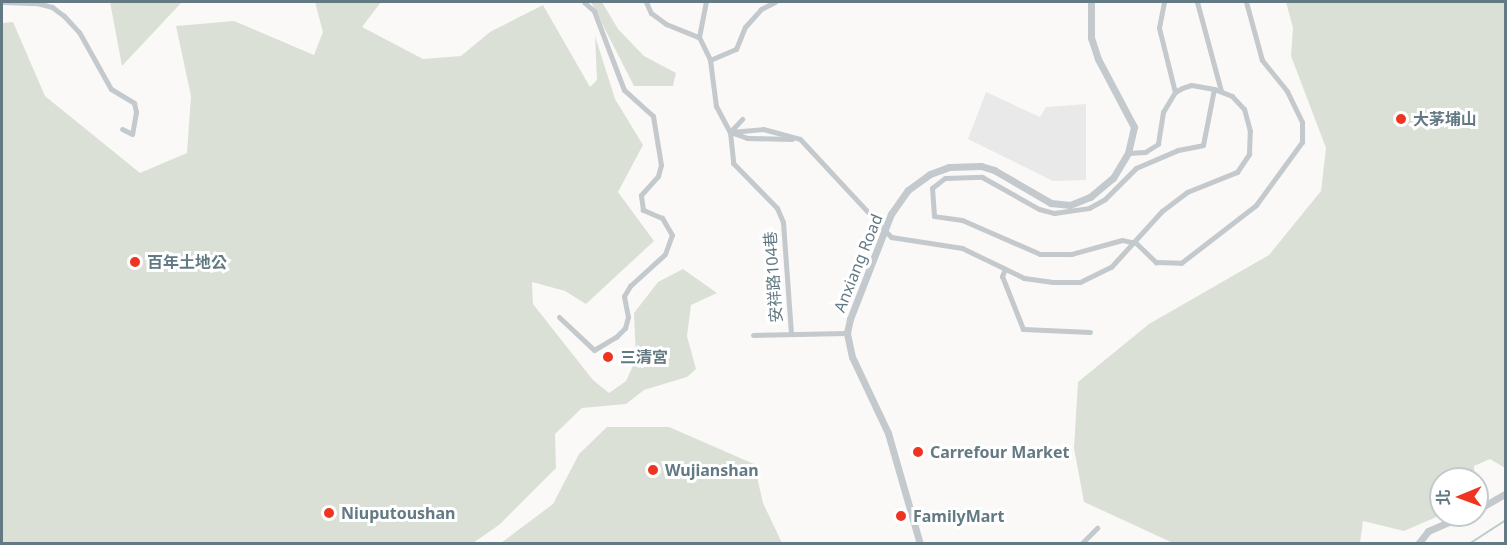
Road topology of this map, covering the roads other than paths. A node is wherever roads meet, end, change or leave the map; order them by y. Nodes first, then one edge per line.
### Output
1 (3, 2) edge
2 (584, 2) edge
3 (646, 2) edge
4 (706, 2) edge
5 (775, 2) edge
6 (1091, 2) edge
7 (1164, 2) edge
8 (1197, 2) edge
9 (1246, 2) edge
10 (699, 37) junction
11 (710, 60) junction
12 (1218, 90) junction
13 (1174, 92) junction
14 (742, 119) dead end
15 (122, 129) dead end
16 (730, 132) junction
17 (800, 139) junction
18 (1128, 153) junction
19 (883, 233) junction
20 (1136, 243) junction
21 (1005, 269) junction
22 (559, 317) dead end
23 (1090, 332) dead end
24 (791, 333) junction
25 (847, 333) junction
26 (753, 334) dead end
27 (1506, 493) edge
28 (1489, 503) edge
29 (1437, 527) edge
30 (1097, 528) dead end
31 (920, 543) edge
32 (1081, 543) edge
33 (1418, 543) edge

1 - 15 street
2 - 22 street
3 - 10 street
4 - 10 street
5 - 11 street
6 - 18 street, Anxiang Road
7 - 13 street
8 - 12 street
9 - 20 street
10 - 11 street
11 - 16 street
12 - 13 street
12 - 20 street
12 - 20 street
13 - 18 street
14 - 16 street
16 - 17 street
16 - 17 street
16 - 24 street, 安祥路104巷
17 - 19 street
18 - 19 street, Anxiang Road
19 - 21 street
19 - 25 street, Anxiang Road
20 - 21 street
21 - 23 street
24 - 25 street, 安祥路104巷
24 - 26 street, 安祥路104巷
25 - 31 street, Anxiang Road
27 - 28 street
29 - 33 street
30 - 32 street

